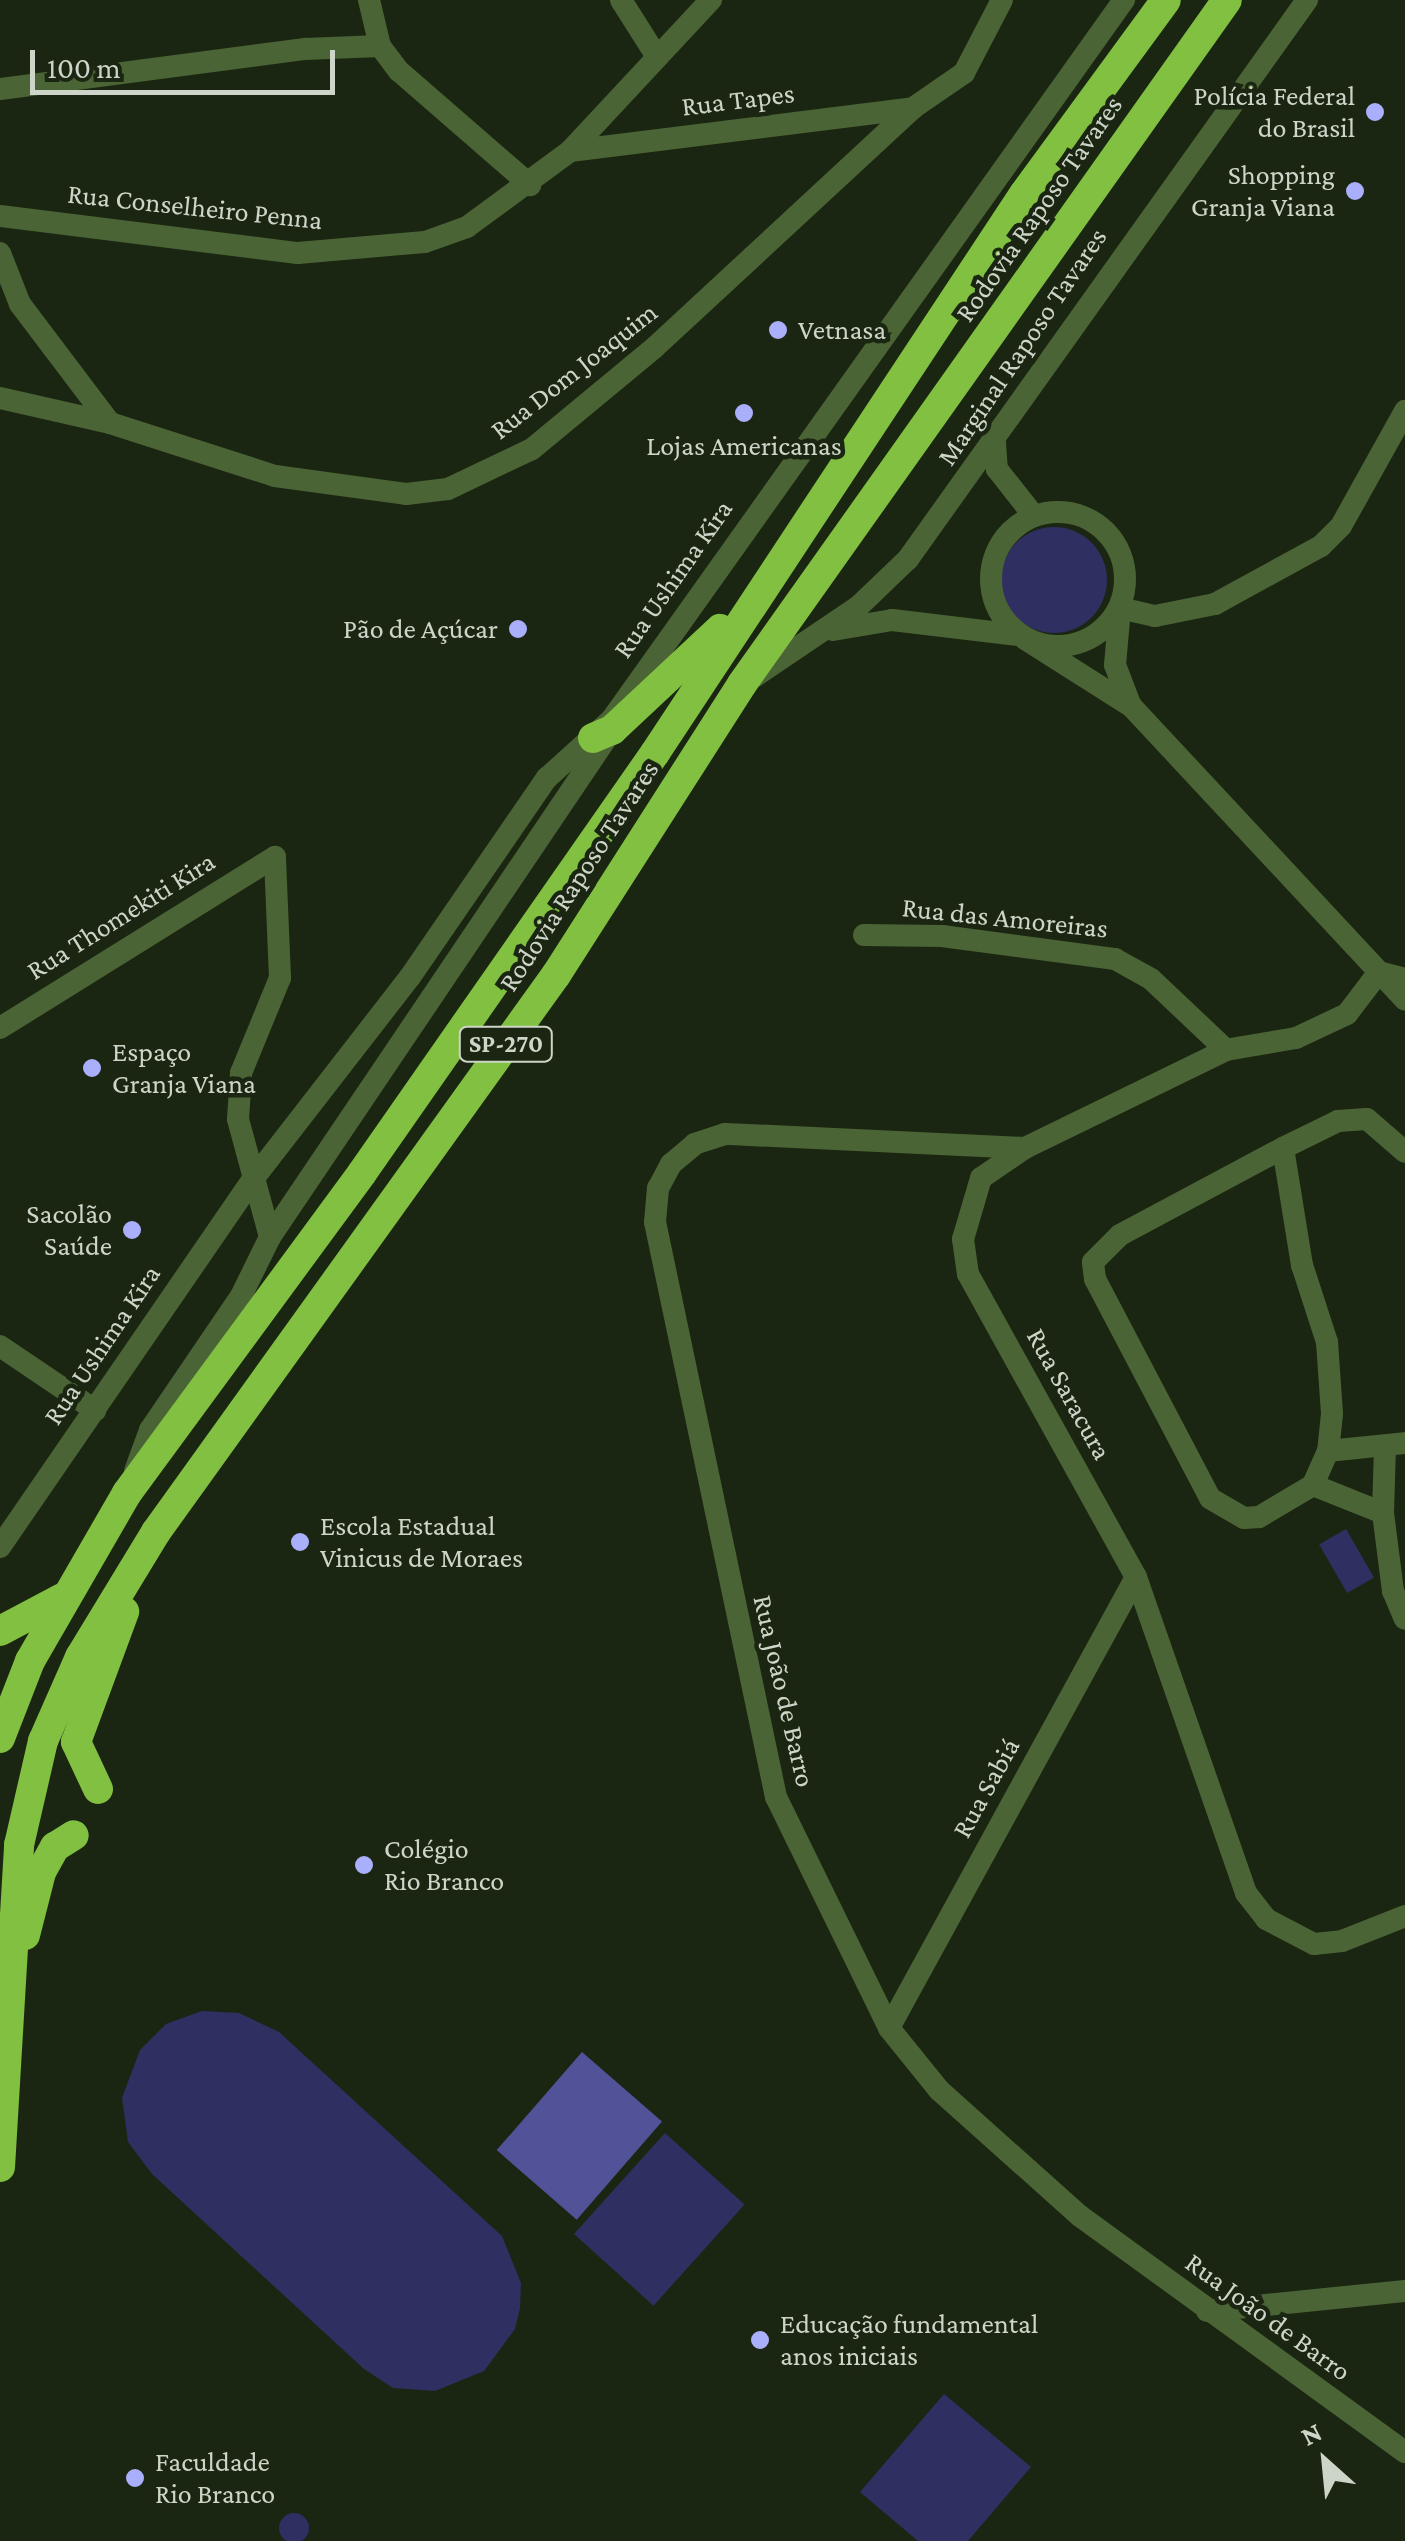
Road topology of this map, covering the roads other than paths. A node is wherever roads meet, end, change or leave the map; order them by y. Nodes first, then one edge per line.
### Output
1 (369, 0) edge
2 (621, 0) edge
3 (711, 0) edge
4 (1002, 0) edge
5 (1124, 0) edge
6 (1166, 0) edge
7 (1227, 0) edge
8 (1306, 0) edge
9 (380, 46) junction
10 (657, 57) junction
11 (0, 89) edge
12 (913, 108) junction
13 (570, 152) junction
14 (530, 185) junction
15 (0, 216) edge
16 (0, 253) edge
17 (0, 398) edge
18 (1405, 411) edge
19 (110, 424) junction
20 (995, 443) junction
21 (1034, 516) junction
22 (751, 600) junction
23 (1120, 608) junction
24 (824, 632) junction
25 (1022, 637) junction
26 (742, 684) junction
27 (1132, 707) junction
28 (602, 734) junction
29 (864, 935) dead end
30 (1379, 972) junction
31 (1405, 979) edge
32 (1405, 1000) edge
33 (0, 1028) edge
34 (1226, 1050) junction
35 (1025, 1148) junction
36 (1283, 1148) junction
37 (1405, 1152) edge
38 (254, 1178) junction
39 (270, 1237) junction
40 (0, 1346) edge
41 (94, 1410) junction
42 (1395, 1444) edge
43 (1328, 1451) junction
44 (1312, 1485) junction
45 (127, 1493) junction
46 (1382, 1514) junction
47 (156, 1532) junction
48 (0, 1546) edge
49 (1136, 1577) junction
50 (65, 1596) junction
51 (1405, 1619) edge
52 (0, 1631) edge
53 (0, 1738) edge
54 (98, 1789) dead end
55 (74, 1835) dead end
56 (1405, 1916) edge
57 (7, 2011) junction
58 (888, 2028) junction
59 (0, 2168) edge
60 (1405, 2291) edge
61 (1207, 2311) junction
62 (1405, 2452) edge

1 - 9 street
2 - 10 street
3 - 10 street, Rua Conselheiro Penna
4 - 12 street, Rua Dom Joaquim
5 - 28 street, Rua Ushima Kira
6 - 22 highway, Rodovia Raposo Tavares / SP-270
7 - 26 highway, Rodovia Raposo Tavares / SP-270
8 - 20 street, Marginal Raposo Tavares
9 - 11 street
9 - 14 street
10 - 13 street, Rua Conselheiro Penna
12 - 13 street, Rua Tapes
12 - 19 street, Rua Dom Joaquim
13 - 14 street, Rua Conselheiro Penna
14 - 15 street, Rua Conselheiro Penna
16 - 19 street
17 - 19 street, Rua Dom Joaquim
18 - 23 street
20 - 21 street
20 - 24 street, Marginal Raposo Tavares
21 - 23 street
21 - 25 street
22 - 28 highway
22 - 45 highway, Rodovia Raposo Tavares / SP-270
23 - 25 street
23 - 27 street
24 - 25 street
24 - 26 street, Marginal Raposo Tavares
25 - 27 street
26 - 47 highway, Rodovia Raposo Tavares / SP-270
27 - 30 street
28 - 38 street, Rua Ushima Kira
28 - 39 street
29 - 34 street, Rua das Amoreiras
30 - 31 street
30 - 32 street
30 - 34 street, Rua Saracura
33 - 38 street, Rua Thomekiti Kira
34 - 35 street, Rua Saracura
35 - 49 street, Rua Saracura
35 - 58 street, Rua João de Barro
36 - 37 street
36 - 43 street
36 - 44 street
38 - 39 street
38 - 41 street, Rua Ushima Kira
39 - 45 street
40 - 41 street
41 - 48 street, Rua Ushima Kira
42 - 43 street
42 - 46 street
43 - 44 street
44 - 46 street
45 - 50 highway, Rodovia Raposo Tavares / SP-270
46 - 51 street
47 - 54 highway
47 - 57 highway, Rodovia Raposo Tavares / SP-270
49 - 56 street, Rua Saracura
49 - 58 street, Rua Sabiá
50 - 52 highway
50 - 53 highway, Rodovia Raposo Tavares / SP-270
55 - 57 highway
57 - 59 highway, Rodovia Raposo Tavares / SP-270
58 - 61 street, Rua João de Barro
60 - 61 street
61 - 62 street, Rua João de Barro

